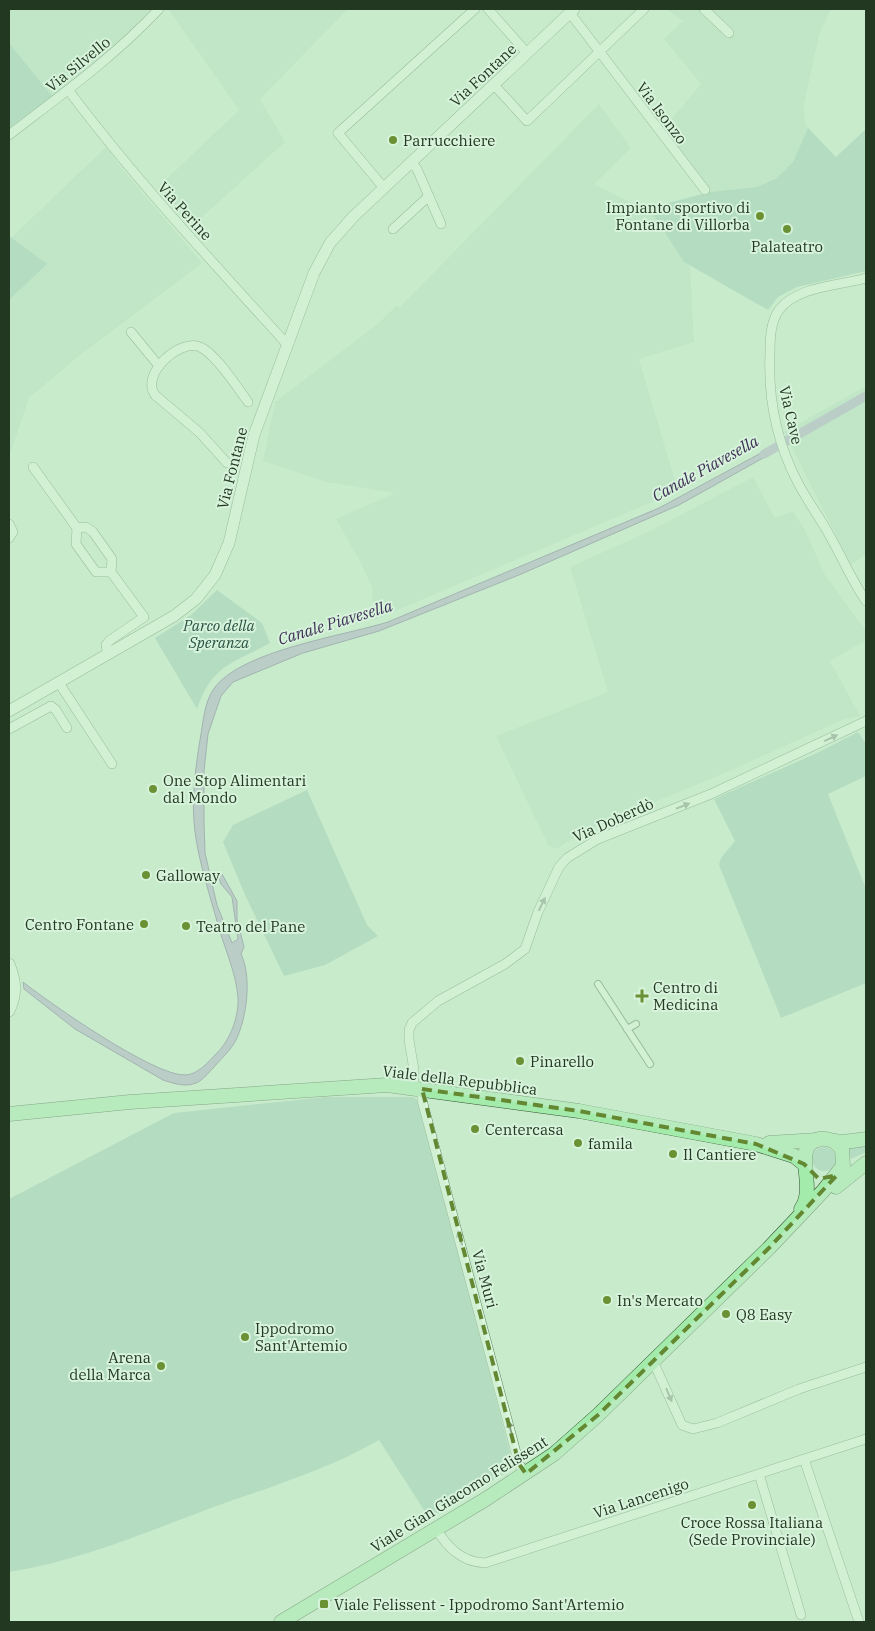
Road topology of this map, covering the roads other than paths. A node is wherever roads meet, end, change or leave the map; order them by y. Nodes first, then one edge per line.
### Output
1 (159, 9) edge
2 (475, 9) edge
3 (488, 9) edge
4 (644, 9) edge
5 (704, 9) edge
6 (567, 12) edge
7 (729, 32) dead end
8 (599, 50) junction
9 (528, 53) junction
10 (494, 85) junction
11 (69, 91) junction
12 (9, 135) edge
13 (411, 162) junction
14 (384, 188) junction
15 (705, 190) dead end
16 (429, 196) junction
17 (441, 224) dead end
18 (393, 229) dead end
19 (866, 278) edge
20 (131, 332) dead end
21 (288, 343) junction
22 (159, 366) junction
23 (248, 402) dead end
24 (227, 463) dead end
25 (33, 467) dead end
26 (9, 524) edge
27 (78, 528) junction
28 (9, 538) edge
29 (110, 572) junction
30 (866, 601) edge
31 (144, 617) junction
32 (158, 626) junction
33 (108, 655) junction
34 (59, 683) junction
35 (9, 711) edge
36 (866, 721) edge
37 (67, 728) dead end
38 (9, 729) edge
39 (112, 764) dead end
40 (9, 964) edge
41 (598, 984) dead end
42 (9, 1011) edge
43 (636, 1024) dead end
44 (627, 1030) junction
45 (650, 1064) dead end
46 (418, 1089) junction
47 (9, 1114) edge
48 (866, 1139) edge
49 (818, 1140) junction
50 (834, 1141) junction
51 (756, 1144) junction
52 (866, 1157) edge
53 (866, 1163) edge
54 (805, 1165) junction
55 (839, 1173) junction
56 (769, 1248) junction
57 (654, 1361) junction
58 (866, 1367) edge
59 (866, 1439) edge
60 (804, 1460) junction
61 (526, 1474) junction
62 (759, 1474) junction
63 (436, 1529) junction
64 (801, 1615) dead end
65 (281, 1622) edge
66 (860, 1622) edge

1 - 11 street, Via Silvello
2 - 14 street
3 - 9 street
4 - 8 street
5 - 7 street
6 - 8 street, Via Isonzo
6 - 9 street, Via Fontane
8 - 10 street
8 - 15 street, Via Isonzo
9 - 10 street, Via Fontane
10 - 13 street, Via Fontane
11 - 12 street, Via Silvello
11 - 21 street, Via Perine
13 - 14 street, Via Fontane
13 - 16 street
14 - 21 street, Via Fontane
16 - 17 street
16 - 18 street
19 - 30 street, Via Cave
20 - 22 street
21 - 32 street, Via Fontane
22 - 23 street
22 - 24 street
25 - 27 street
26 - 28 street
27 - 29 street
27 - 29 street
29 - 31 street
31 - 32 street
31 - 33 street
32 - 33 street, Via Fontane
33 - 34 street, Via Fontane
34 - 35 street, Via Fontane
34 - 39 street
46 -> 36 street, Via Doberdò
37 - 38 street
40 - 42 street
41 - 44 street
43 - 44 street
44 - 45 street
46 - 47 main road, Viale della Repubblica
46 - 51 main road, Viale della Repubblica
61 -> 46 street, Via Muri
48 - 50 main road
49 - 50 main road
49 - 51 main road
49 - 54 main road, Viale Gian Giacomo Felissent
50 - 55 main road
51 - 54 main road
52 - 55 main road, Viale Gian Giacomo Felissent
53 - 56 main road
54 - 55 main road, Viale Gian Giacomo Felissent
54 - 56 main road, Viale Gian Giacomo Felissent
55 - 56 main road, Viale Gian Giacomo Felissent
56 - 57 main road, Viale Gian Giacomo Felissent
57 -> 58 street
57 - 61 main road, Viale Gian Giacomo Felissent
59 - 60 street, Via Lancenigo
60 - 62 street, Via Lancenigo
60 - 66 street
61 - 63 main road, Viale Gian Giacomo Felissent
62 - 63 street, Via Lancenigo
62 - 64 street
63 - 65 main road, Viale Gian Giacomo Felissent

